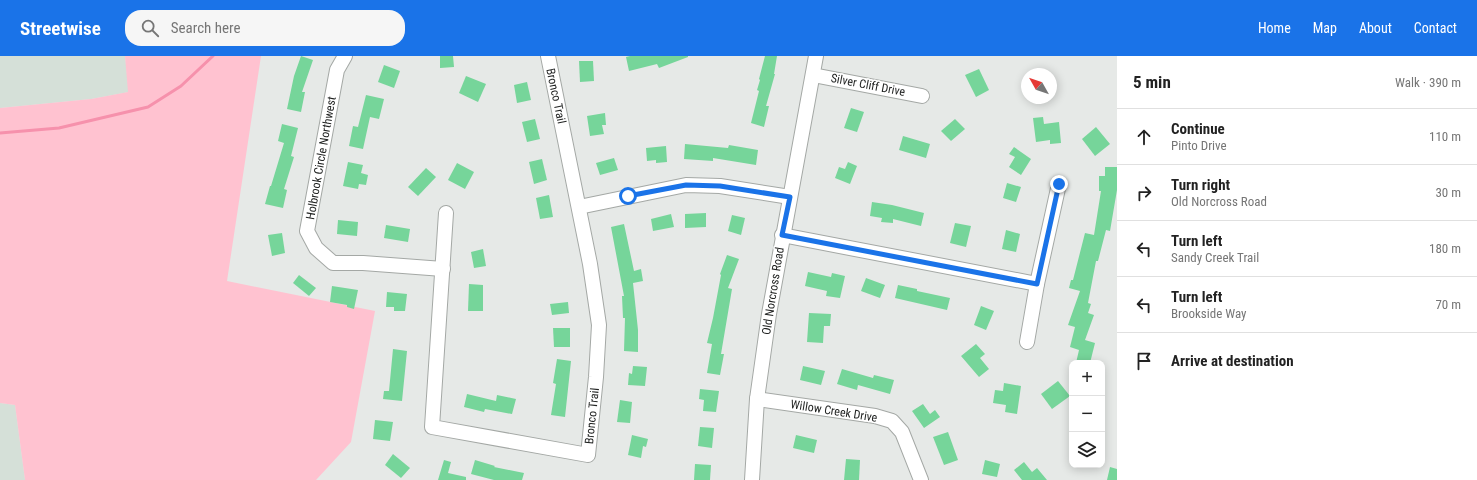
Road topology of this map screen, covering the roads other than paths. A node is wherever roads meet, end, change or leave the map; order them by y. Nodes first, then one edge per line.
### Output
1 (345, 56) edge
2 (548, 56) edge
3 (816, 56) edge
4 (813, 75) junction
5 (922, 96) dead end
6 (1059, 184) dead end
7 (790, 197) junction
8 (579, 207) junction
9 (446, 213) dead end
10 (782, 235) junction
11 (443, 269) junction
12 (1037, 284) junction
13 (1027, 342) dead end
14 (757, 399) junction
15 (752, 480) edge
16 (922, 480) edge

1 - 11 street, Holbrook Circle Northwest
2 - 8 street, Bronco Trail
3 - 4 street, Old Norcross Road
4 - 5 street, Silver Cliff Drive
4 - 7 street, Old Norcross Road
6 - 12 street
7 - 8 street
7 - 10 street, Old Norcross Road
8 - 11 street, Bronco Trail
9 - 11 street, Bronco Trail
10 - 12 street
10 - 14 street, Old Norcross Road
12 - 13 street
14 - 15 street, Old Norcross Road
14 - 16 street, Willow Creek Drive

